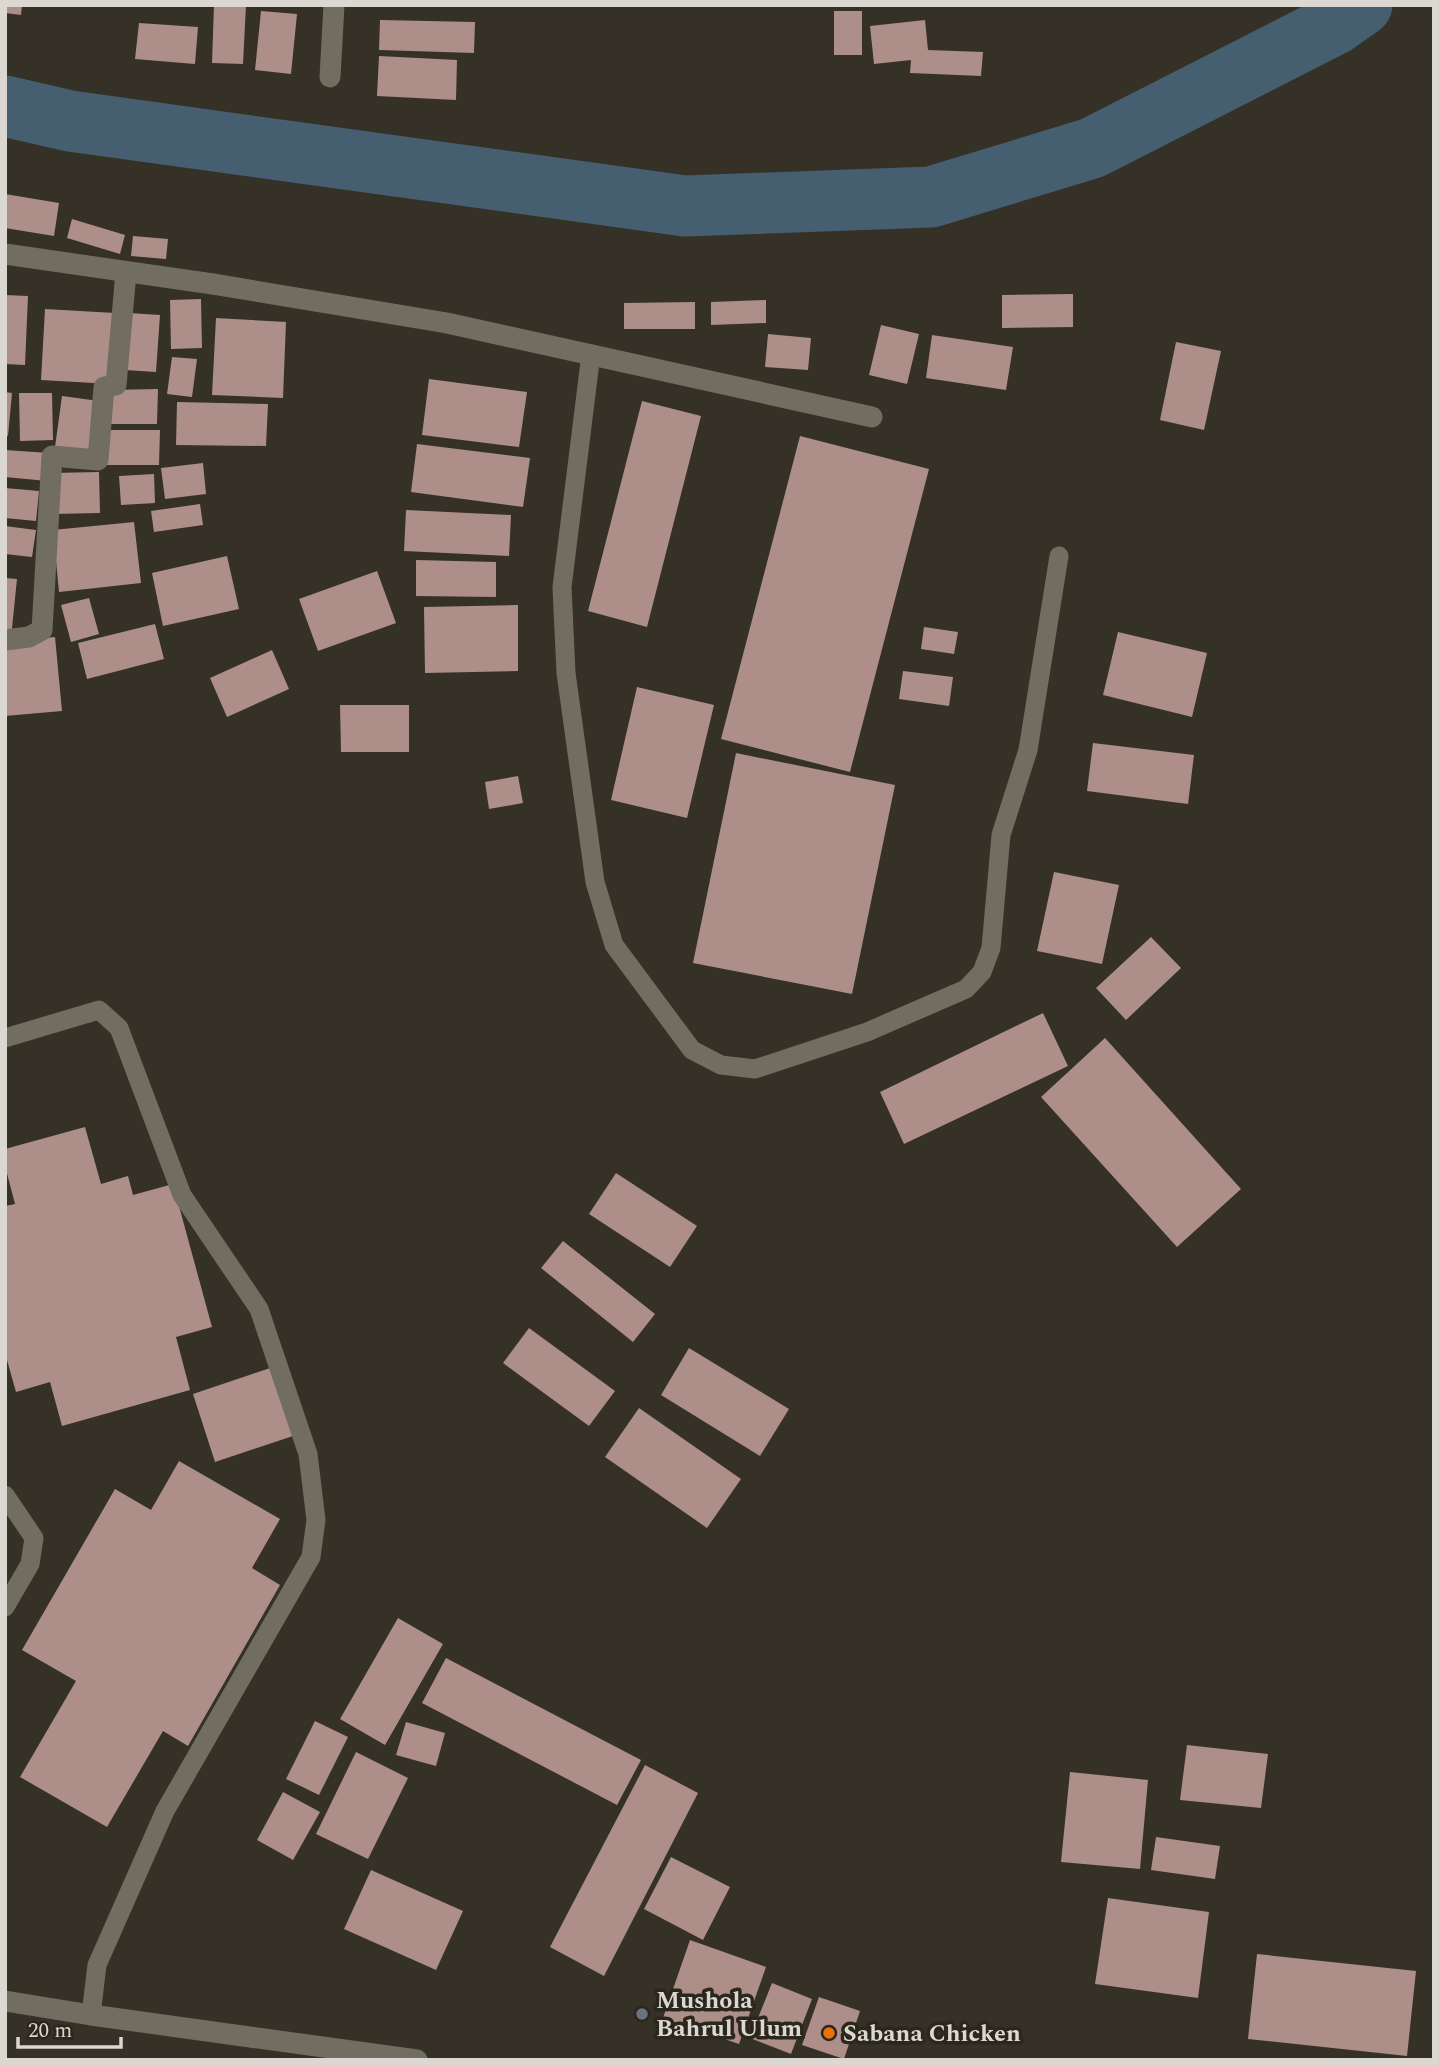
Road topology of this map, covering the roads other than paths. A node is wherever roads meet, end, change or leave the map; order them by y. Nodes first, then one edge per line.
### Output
1 (334, 5) edge
2 (330, 77) dead end
3 (5, 254) edge
4 (126, 272) junction
5 (591, 354) junction
6 (872, 416) dead end
7 (1059, 556) dead end
8 (5, 640) edge
9 (5, 1038) edge
10 (5, 1494) edge
11 (5, 1607) edge
12 (5, 2001) edge
13 (91, 2015) junction
14 (368, 2056) edge
15 (417, 2060) edge

1 - 2 street
3 - 4 street
4 - 5 street
4 - 8 street
5 - 6 street
5 - 7 lane
9 - 13 lane
10 - 11 lane
12 - 13 street
13 - 14 street
14 - 15 street

